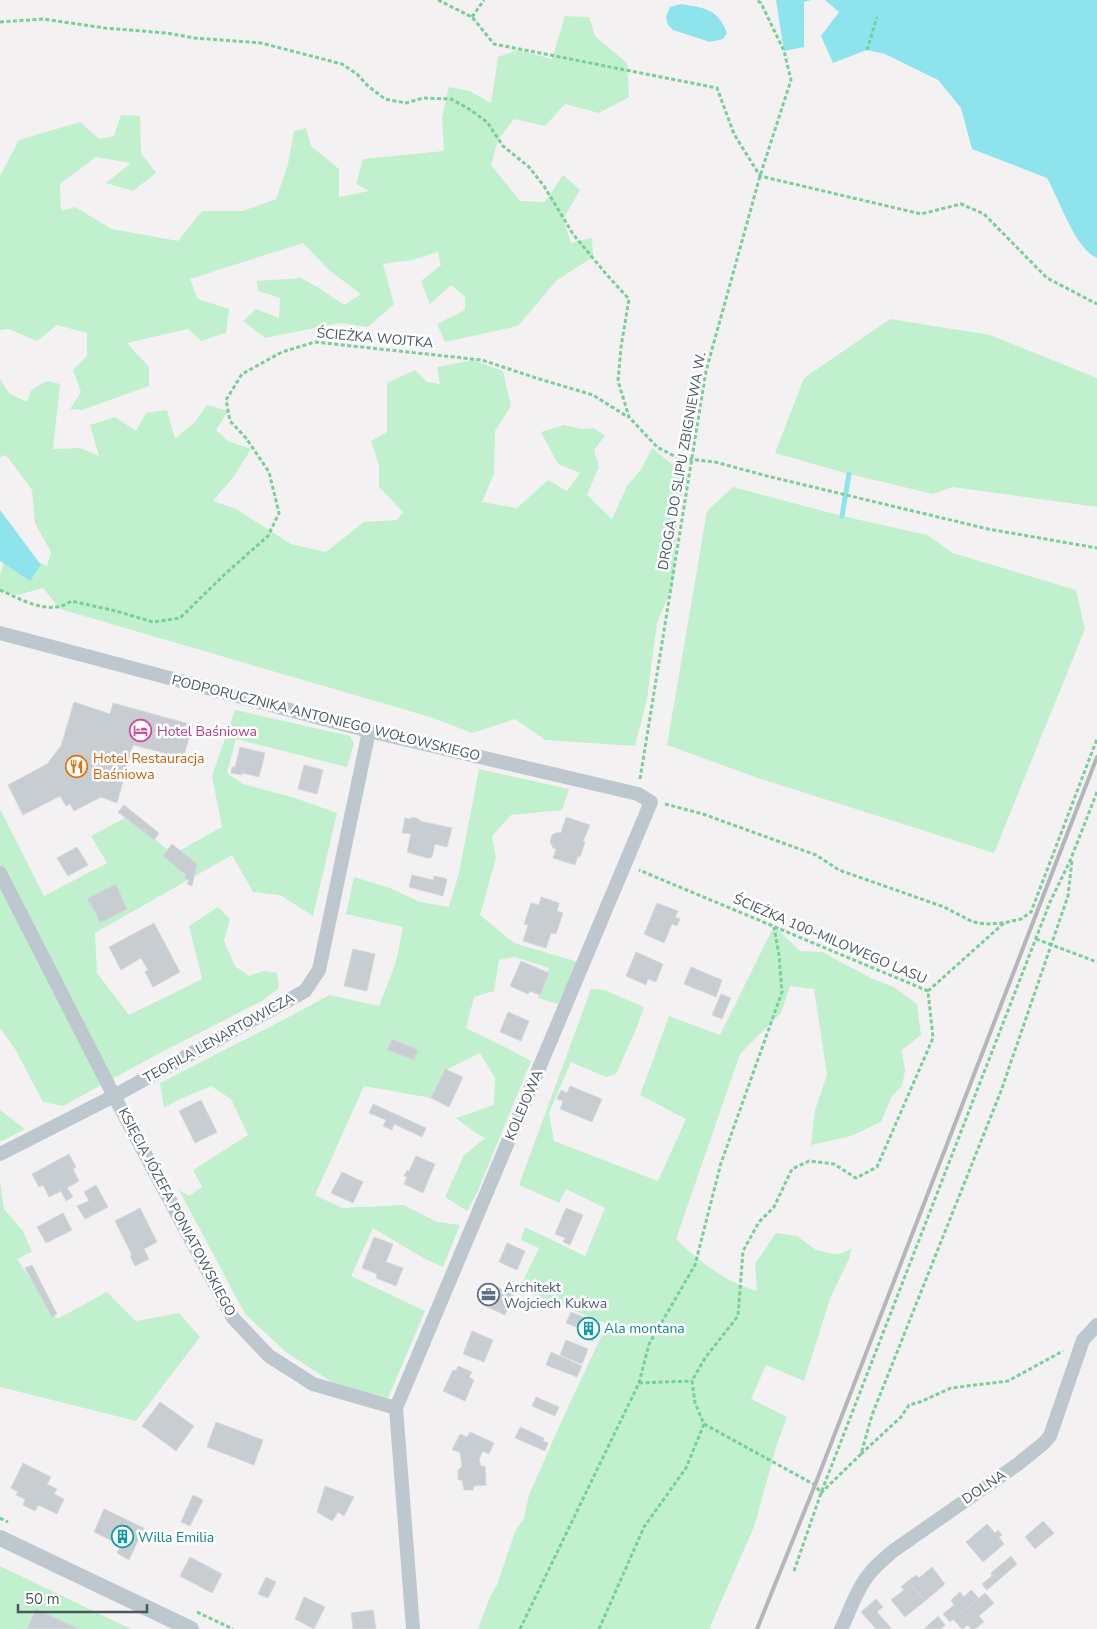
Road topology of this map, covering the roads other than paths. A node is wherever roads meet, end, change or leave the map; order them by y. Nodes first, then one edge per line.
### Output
1 (0, 633) edge
2 (370, 731) junction
3 (651, 802) joint
4 (0, 872) edge
5 (114, 1096) junction
6 (0, 1154) edge
7 (1097, 1326) edge
8 (396, 1408) junction
9 (0, 1538) edge
10 (191, 1629) edge
11 (413, 1629) edge
12 (841, 1629) edge

1 - 2 street, PODPORUCZNIKA ANTONIEGO WOŁOWSKIEGO
2 - 3 street, PODPORUCZNIKA ANTONIEGO WOŁOWSKIEGO
2 - 5 street, TEOFILA LENARTOWICZA
3 - 8 street, KOLEJOWA
4 - 5 street, KSIĘCIA JÓZEFA PONIATOWSKIEGO
5 - 6 street, TEOFILA LENARTOWICZA
5 - 8 street, KSIĘCIA JÓZEFA PONIATOWSKIEGO
7 - 12 street, DOLNA
8 - 11 street
9 - 10 street

